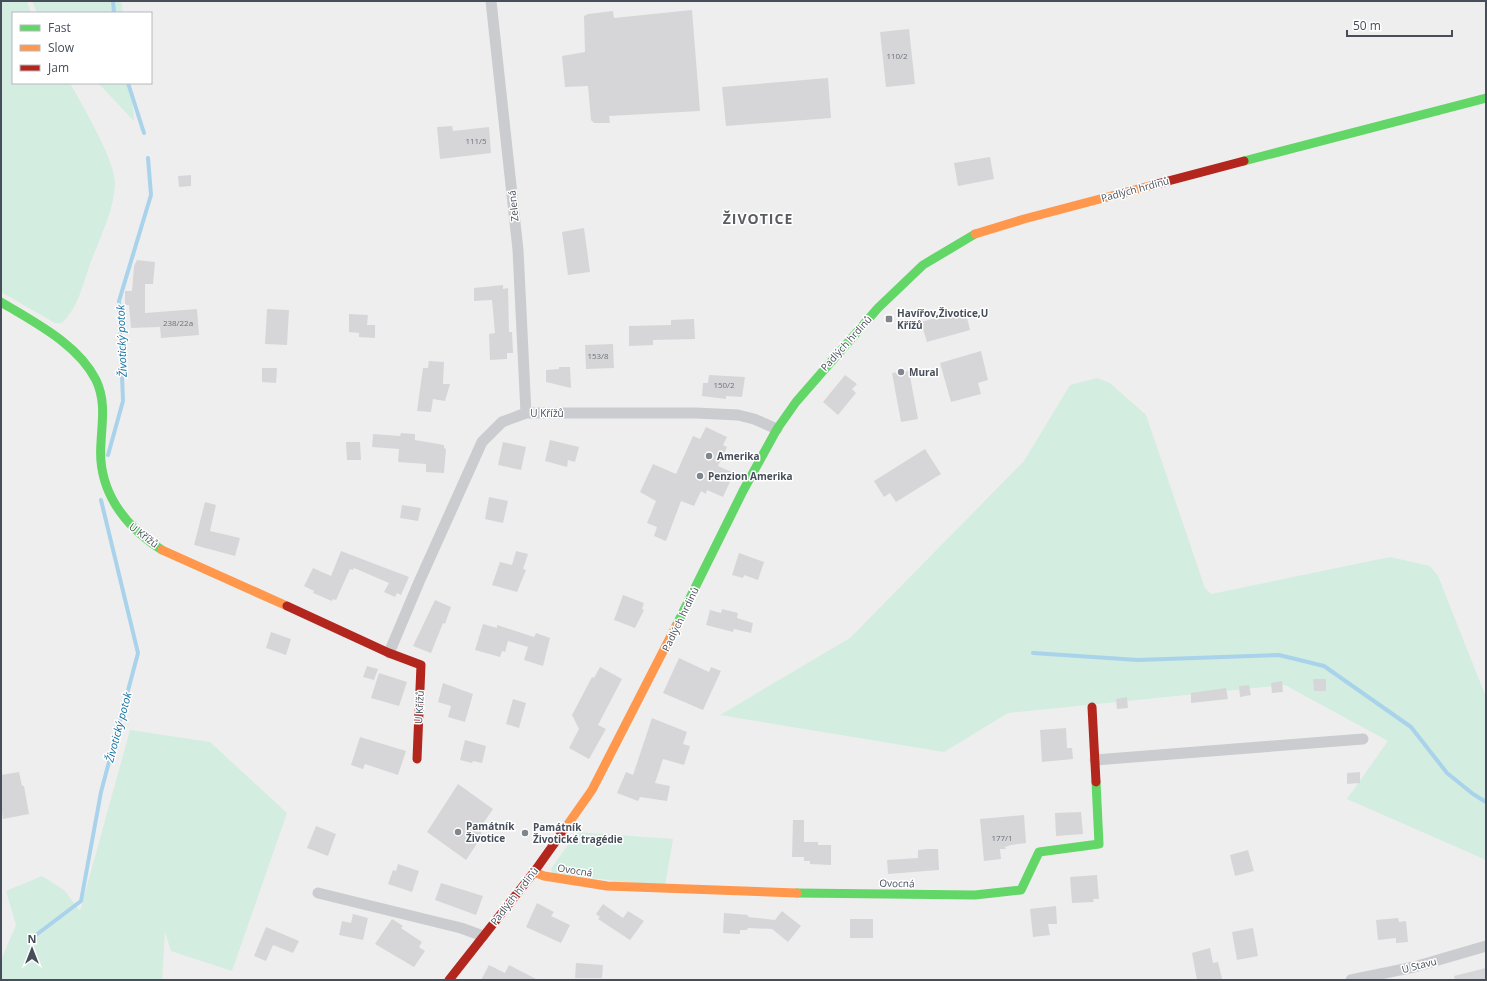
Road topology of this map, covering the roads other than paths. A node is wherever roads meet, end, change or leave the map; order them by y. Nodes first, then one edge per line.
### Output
1 (491, 1) edge
2 (1486, 98) edge
3 (1, 302) edge
4 (526, 412) junction
5 (777, 429) junction
6 (389, 653) junction
7 (1092, 707) dead end
8 (1363, 739) dead end
9 (417, 759) dead end
10 (1095, 760) junction
11 (534, 872) junction
12 (318, 893) dead end
13 (483, 936) junction
14 (1486, 946) edge
15 (449, 980) edge
16 (1351, 980) edge

1 - 4 street, Zelená
2 - 5 street, Padlých hrdinů
3 - 6 street, U Křížů
4 - 5 street, U Křížů
4 - 6 street, U Křížů
5 - 11 street, Padlých hrdinů
6 - 9 street, U Křížů
7 - 10 street, Ovocná
8 - 10 street
10 - 11 street, Ovocná
11 - 13 street, Padlých hrdinů
12 - 13 street
13 - 15 street, Padlých hrdinů
14 - 16 street, U Stavu

